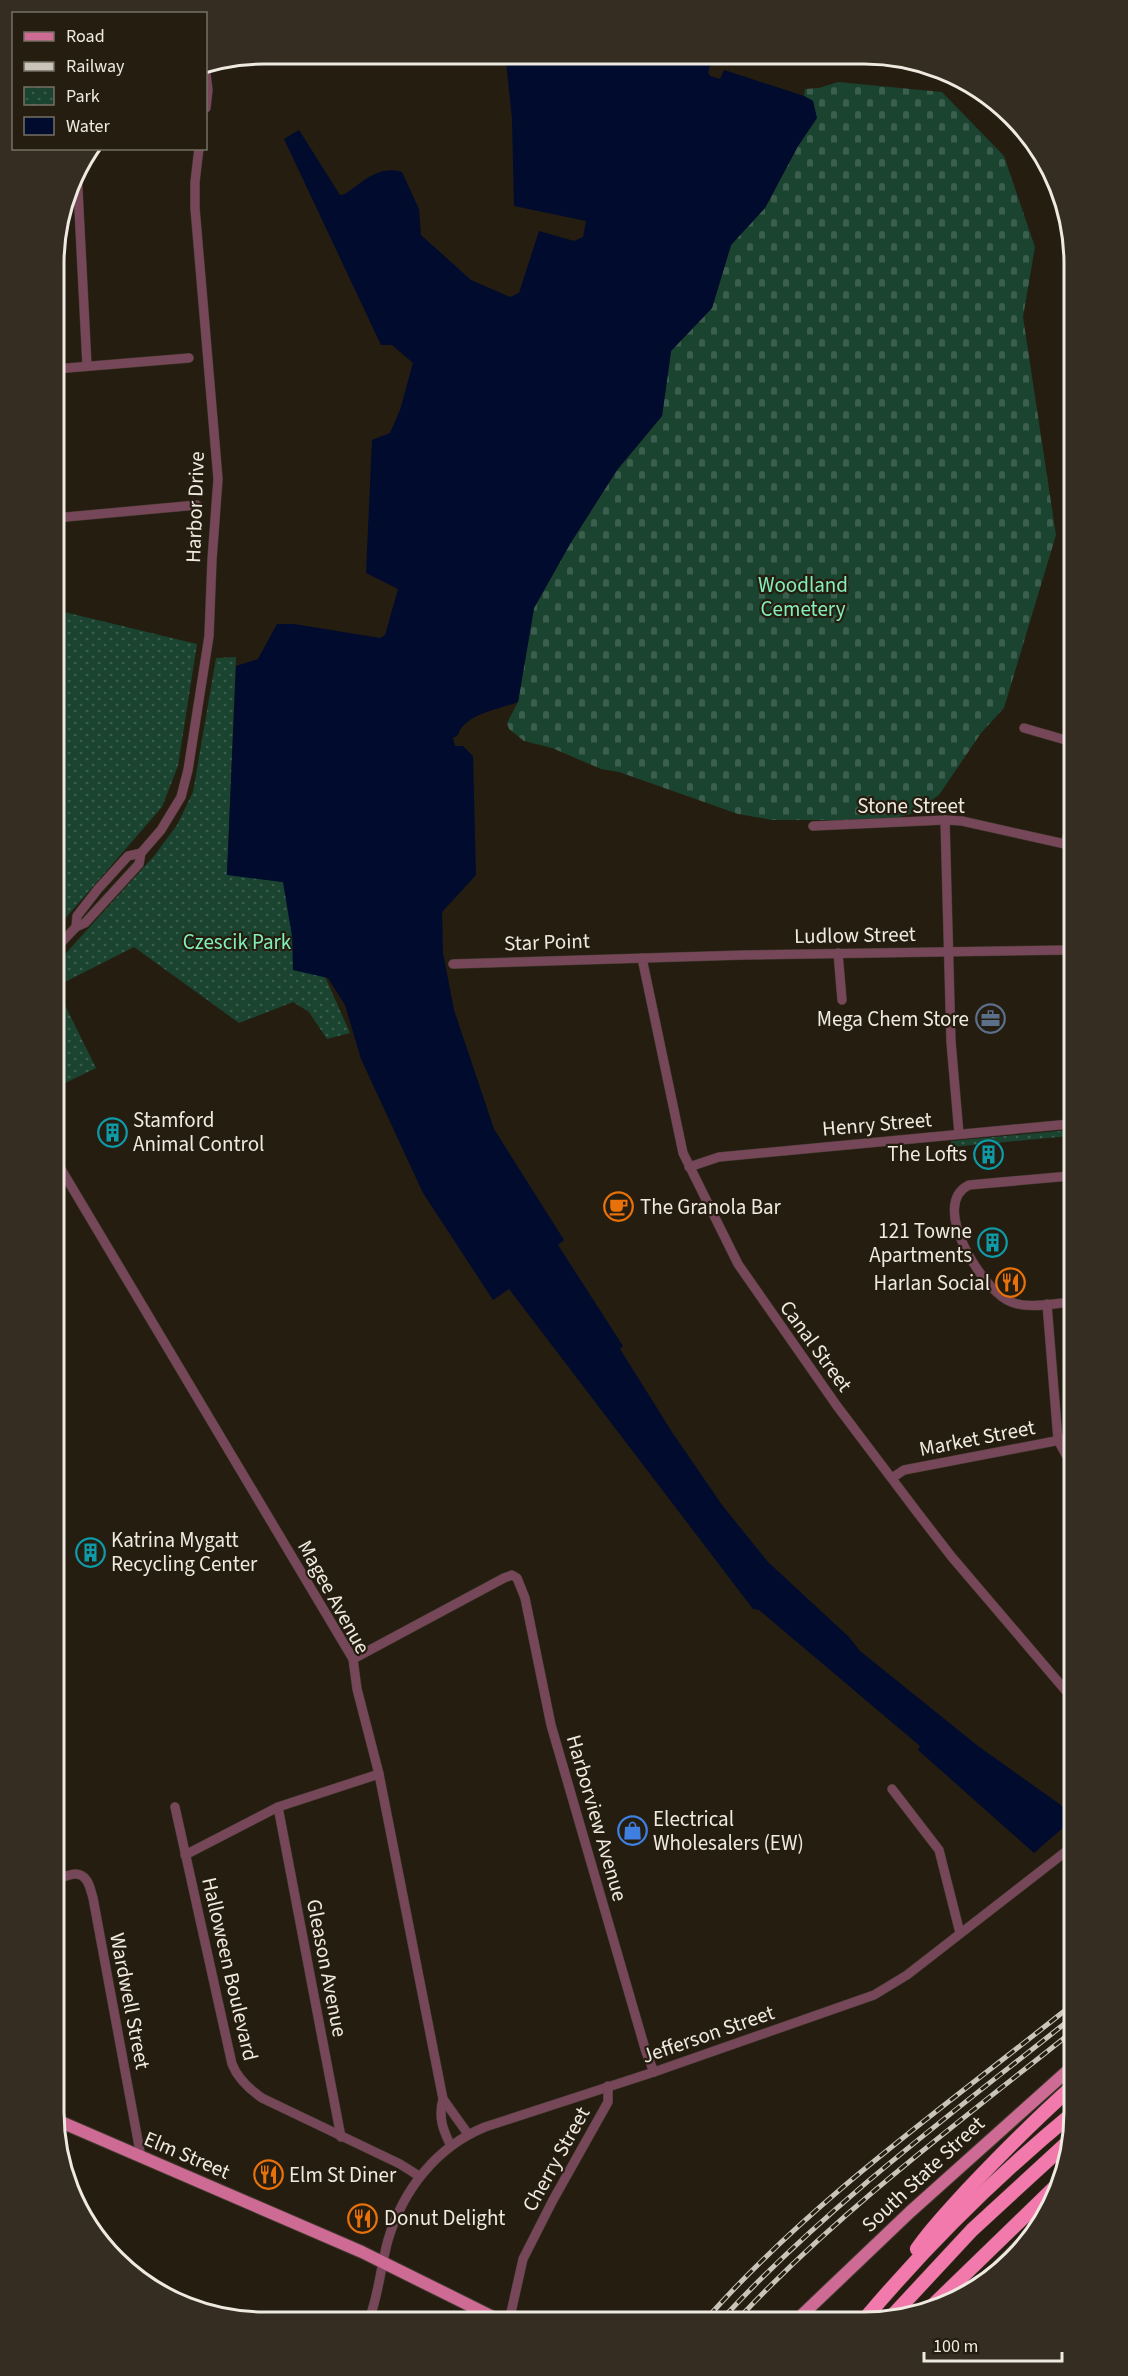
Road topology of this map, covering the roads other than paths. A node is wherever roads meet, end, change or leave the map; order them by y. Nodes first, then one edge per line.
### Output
1 (207, 82) edge
2 (207, 99) edge
3 (199, 150) edge
4 (77, 195) edge
5 (189, 358) dead end
6 (87, 366) junction
7 (65, 368) edge
8 (197, 505) dead end
9 (65, 517) edge
10 (1024, 728) dead end
11 (1064, 739) edge
12 (945, 820) junction
13 (813, 826) dead end
14 (1064, 844) edge
15 (141, 853) junction
16 (76, 927) junction
17 (65, 939) edge
18 (1064, 950) edge
19 (948, 952) junction
20 (838, 953) junction
21 (642, 958) junction
22 (453, 963) dead end
23 (842, 1000) dead end
24 (1064, 1125) edge
25 (959, 1134) junction
26 (689, 1167) junction
27 (65, 1175) edge
28 (1064, 1177) edge
29 (1063, 1303) edge
30 (1047, 1304) junction
31 (1063, 1439) edge
32 (1058, 1440) junction
33 (1063, 1450) edge
34 (892, 1478) junction
35 (353, 1659) junction
36 (1063, 1688) edge
37 (379, 1774) junction
38 (892, 1789) dead end
39 (175, 1807) dead end
40 (278, 1807) junction
41 (1063, 1853) edge
42 (185, 1856) junction
43 (64, 1876) edge
44 (960, 1933) junction
45 (654, 2072) junction
46 (1063, 2075) edge
47 (608, 2086) junction
48 (1063, 2095) edge
49 (443, 2099) junction
50 (1063, 2123) edge
51 (65, 2124) edge
52 (468, 2134) junction
53 (341, 2137) junction
54 (451, 2146) junction
55 (1060, 2149) edge
56 (141, 2157) junction
57 (419, 2176) junction
58 (1044, 2197) edge
59 (384, 2263) junction
60 (886, 2294) junction
61 (945, 2294) edge
62 (899, 2308) edge
63 (871, 2311) edge
64 (371, 2312) edge
65 (483, 2312) edge
66 (511, 2312) edge
67 (805, 2312) edge

1 - 2 street
3 - 15 street, Harbor Drive
4 - 6 street
5 - 6 street
6 - 7 street
8 - 9 street
10 - 11 street
12 - 13 street, Stone Street
12 - 14 street, Stone Street
12 - 19 street
15 - 16 street, Harbor Drive
15 - 16 street, Harbor Drive
16 - 17 street, Harbor Drive
18 - 19 street, Ludlow Street
19 - 20 street, Ludlow Street
19 - 25 street
20 - 21 street, Ludlow Street
20 - 23 street
21 - 22 street, Star Point
21 - 26 street, Canal Street
24 - 25 street, Henry Street
25 - 26 street, Henry Street
26 - 34 street, Canal Street
27 - 35 street, Magee Avenue
28 - 30 street
29 - 30 street
30 - 32 street
31 - 32 street, Market Street
32 - 33 street
32 - 34 street, Market Street
34 - 36 street, Canal Street
35 - 37 street, Magee Avenue
35 - 45 street, Harborview Avenue
37 - 40 street
37 - 49 street, Magee Avenue
38 - 44 street
39 - 42 street, Halloween Boulevard
40 - 42 street
40 - 53 street, Gleason Avenue
41 - 44 street, Jefferson Street
42 - 53 street, Halloween Boulevard
43 - 56 street, Wardwell Street
44 - 45 street, Jefferson Street
45 - 47 street, Jefferson Street
46 - 67 main road, South State Street
47 - 52 street, Jefferson Street
47 - 66 street, Cherry Street
48 - 60 highway
49 - 52 street, Magee Avenue
49 - 54 street, Magee Avenue
50 - 60 highway
51 - 56 main road, Elm Street
52 - 54 street, Jefferson Street
53 - 57 street, Halloween Boulevard
54 - 57 street, Jefferson Street
55 - 62 highway
56 - 59 main road, Elm Street
57 - 59 street, Jefferson Street
58 - 61 highway
59 - 64 street, Jefferson Street
59 - 65 main road, Elm Street
60 - 63 highway

